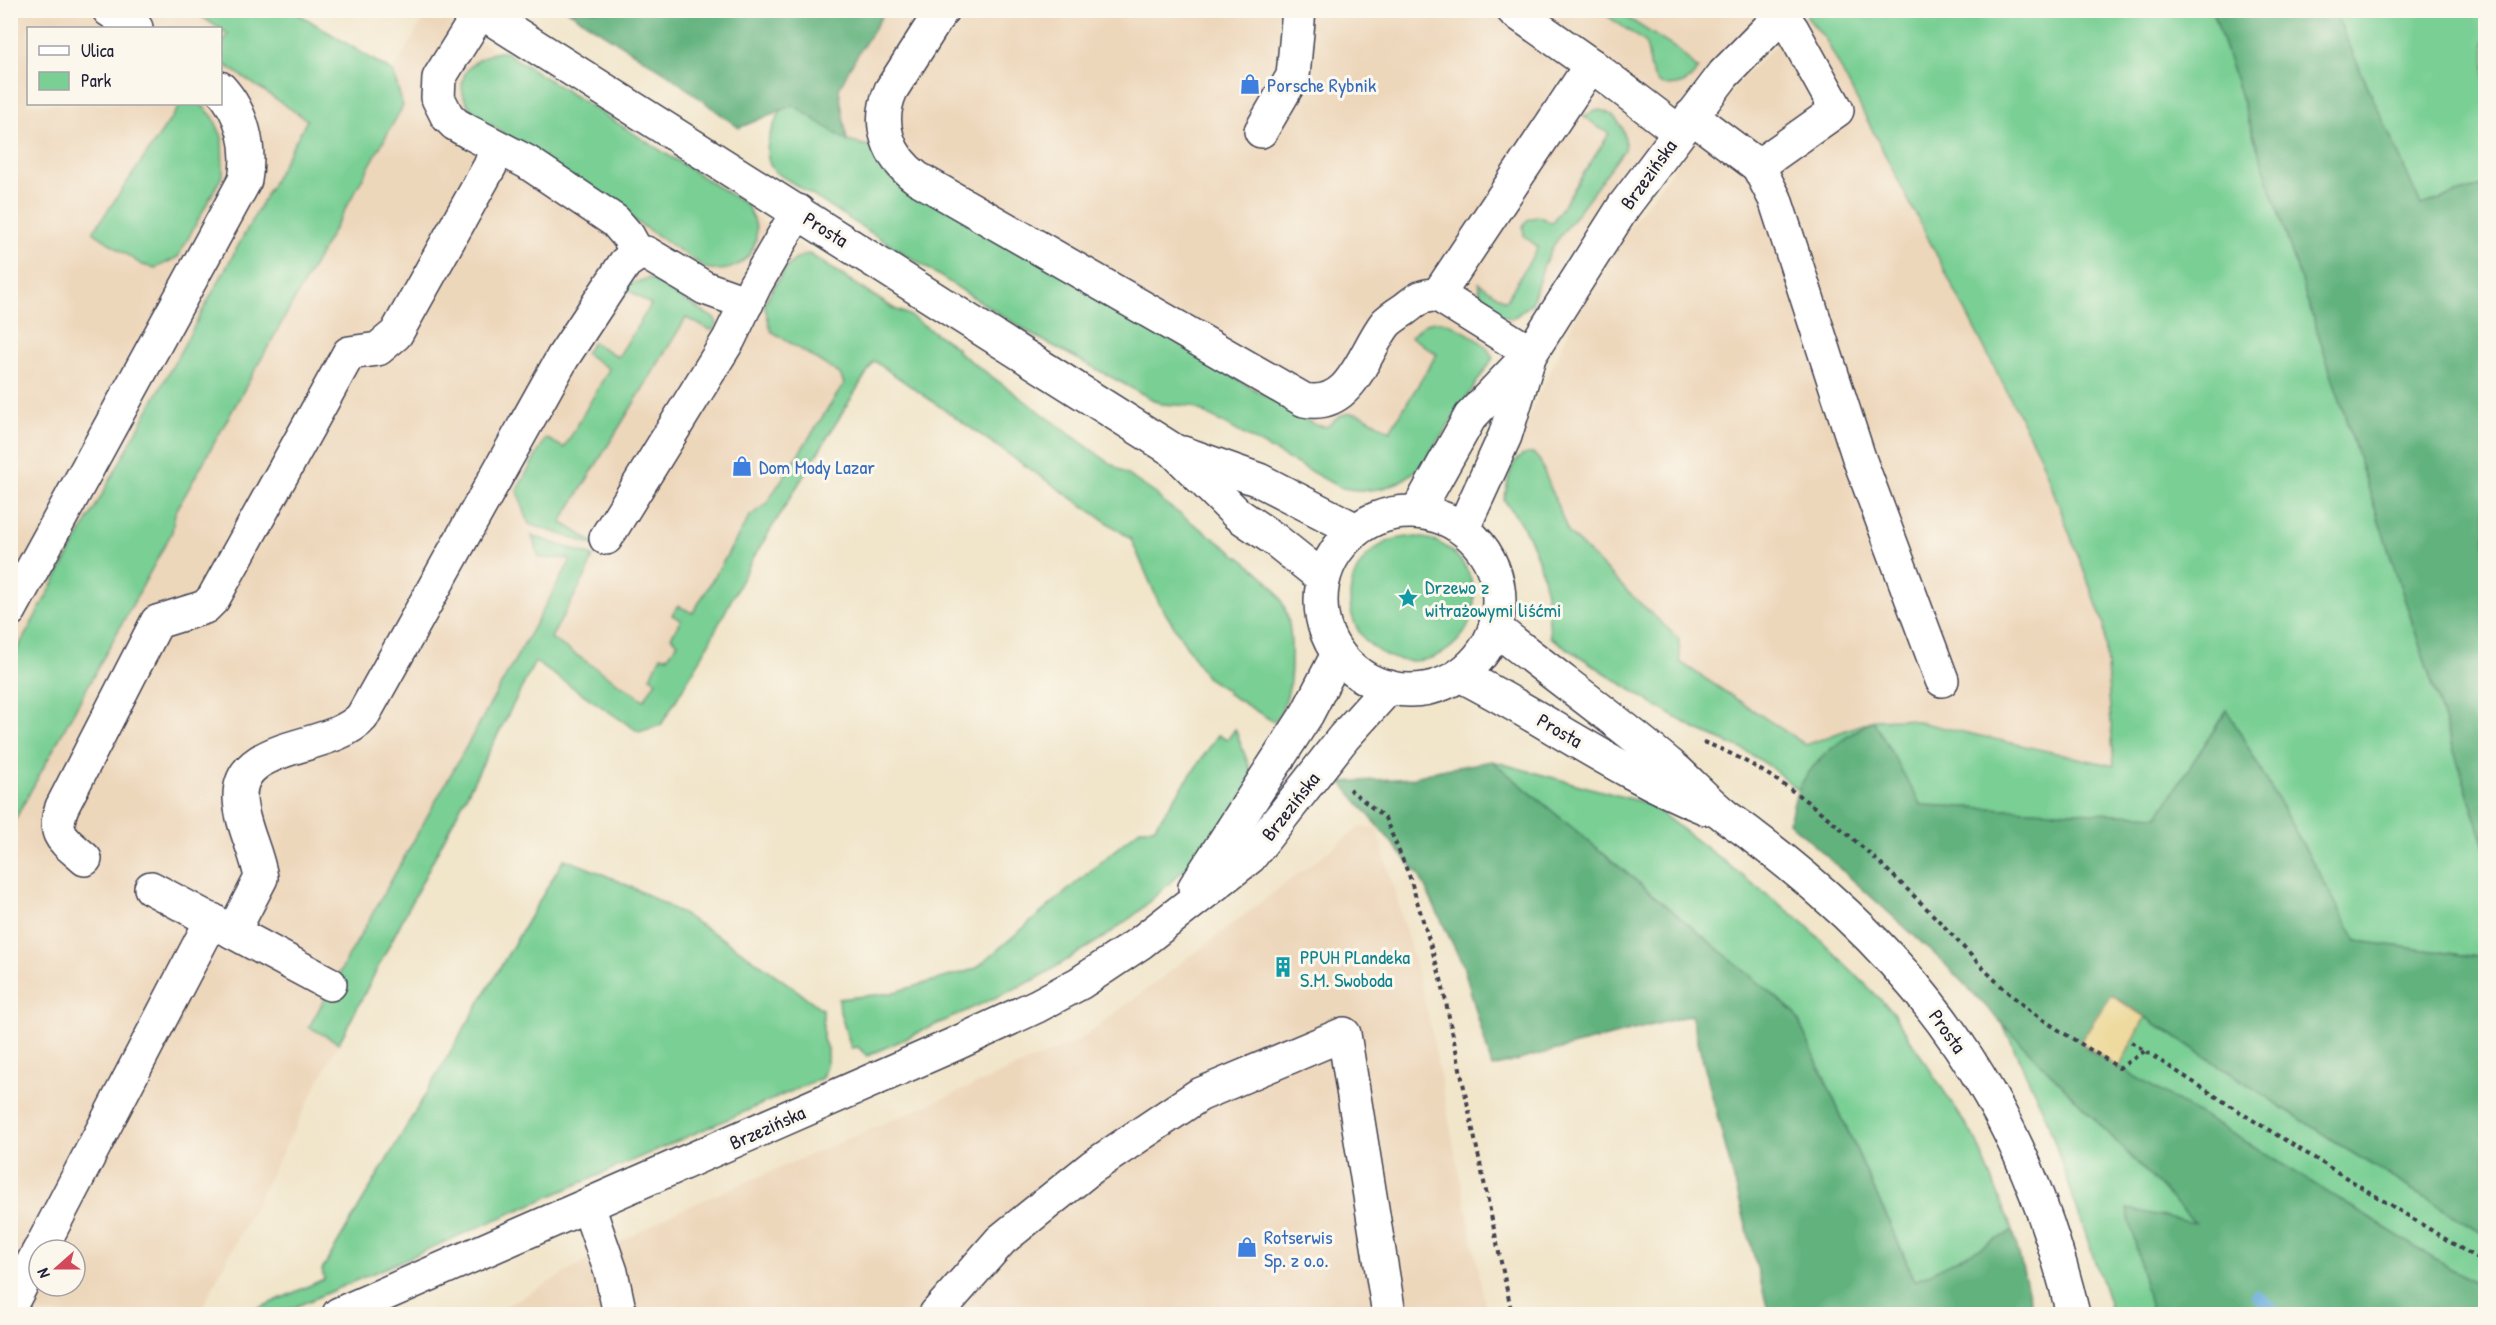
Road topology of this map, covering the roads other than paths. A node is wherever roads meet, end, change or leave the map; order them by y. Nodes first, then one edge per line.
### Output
1 (109, 10) edge
2 (942, 10) edge
3 (1299, 10) edge
4 (1514, 10) edge
5 (479, 11) edge
6 (1784, 13) edge
7 (134, 27) edge
8 (1591, 65) junction
9 (222, 91) edge
10 (1685, 124) junction
11 (1261, 130) dead end
12 (497, 147) junction
13 (1758, 166) junction
14 (798, 212) junction
15 (638, 254) junction
16 (1438, 295) junction
17 (747, 303) junction
18 (1531, 353) junction
19 (1173, 450) junction
20 (1417, 512) junction
21 (1463, 528) junction
22 (1356, 530) junction
23 (606, 538) dead end
24 (1323, 578) junction
25 (10, 610) edge
26 (1495, 628) junction
27 (1338, 654) junction
28 (1460, 675) junction
29 (1942, 680) dead end
30 (1389, 687) junction
31 (1279, 759) junction
32 (1311, 780) junction
33 (1724, 816) junction
34 (85, 859) dead end
35 (151, 888) dead end
36 (1179, 911) junction
37 (222, 926) junction
38 (330, 984) dead end
39 (588, 1206) junction
40 (46, 1238) edge
41 (27, 1274) edge
42 (10, 1306) edge
43 (339, 1314) edge
44 (620, 1314) edge
45 (936, 1314) edge
46 (1389, 1314) edge
47 (2073, 1314) edge

1 - 7 main road
2 - 16 main road
3 - 11 main road
4 - 8 main road
5 - 12 main road
5 - 14 main road, Prosta
6 - 10 main road, Brzezińska
6 - 13 main road
8 - 10 main road
8 - 16 main road
9 - 25 main road
10 - 13 main road
10 - 18 main road, Brzezińska
12 - 15 main road
12 - 34 main road
13 - 29 main road
14 - 17 main road
14 - 19 main road, Prosta
15 - 17 main road
15 - 37 main road
16 - 18 main road
17 - 23 main road
18 - 20 main road, Brzezińska
18 - 21 main road, Brzezińska
19 - 22 main road, Prosta
19 - 24 main road, Prosta
20 - 21 main road
20 - 22 main road
21 - 26 main road
22 - 24 main road
24 - 27 main road
26 - 28 main road
26 - 33 main road, Prosta
27 - 30 main road
27 - 31 main road, Brzezińska
28 - 30 main road
28 - 33 main road, Prosta
30 - 32 main road, Brzezińska
31 - 32 main road
31 - 36 main road, Brzezińska
32 - 36 main road, Brzezińska
33 - 47 main road, Prosta
35 - 37 main road
36 - 39 main road, Brzezińska
37 - 38 main road
37 - 40 main road
39 - 43 main road, Brzezińska
39 - 44 main road
41 - 42 main road
45 - 46 main road

